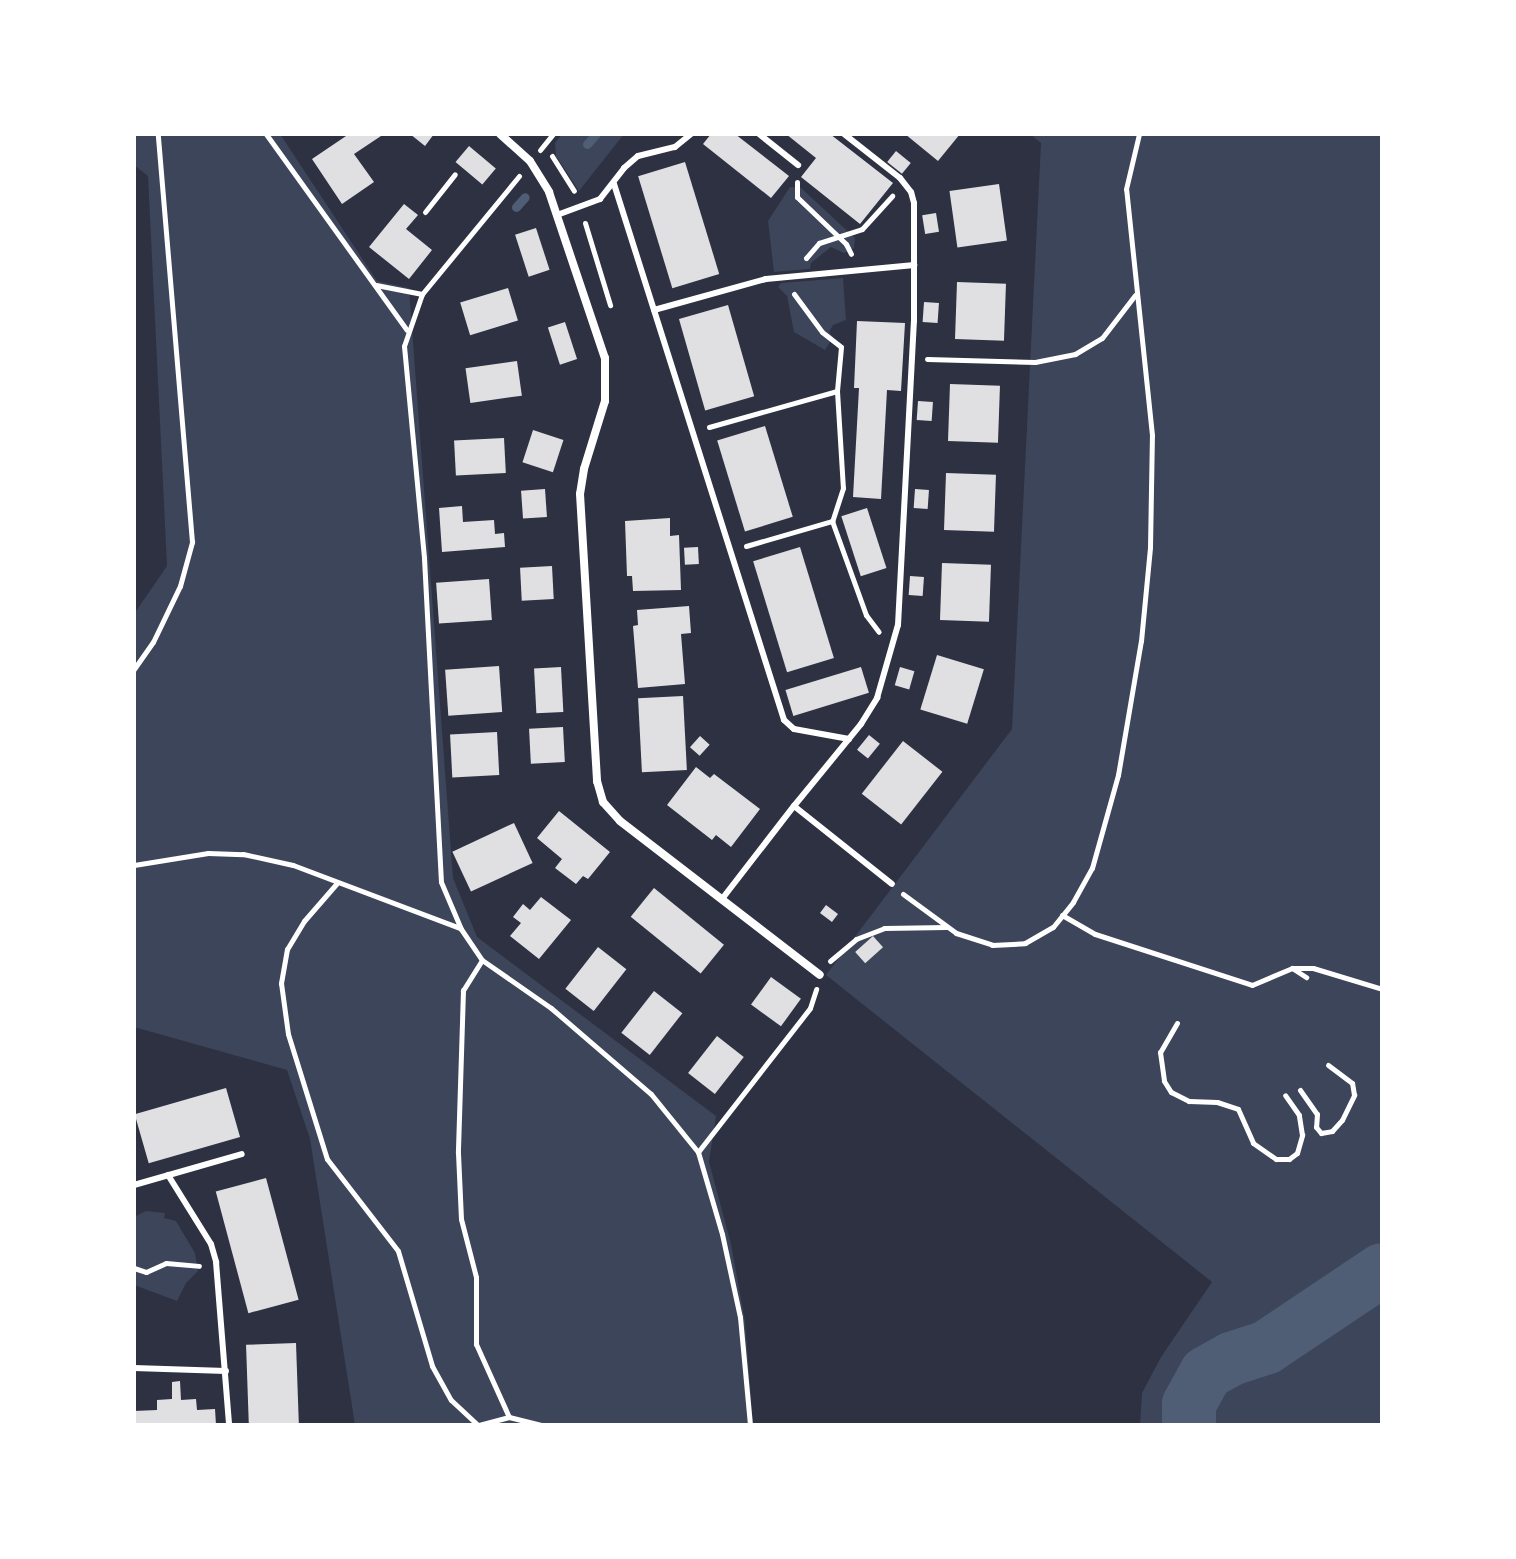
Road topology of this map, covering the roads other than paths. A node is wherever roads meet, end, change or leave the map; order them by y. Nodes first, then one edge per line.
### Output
1 (500, 134) edge
2 (691, 134) edge
3 (759, 134) edge
4 (844, 134) edge
5 (798, 165) road end
6 (614, 184) junction
7 (557, 215) junction
8 (914, 265) junction
9 (654, 310) junction
10 (849, 739) junction
11 (794, 806) junction
12 (892, 884) road end
13 (722, 899) junction
14 (820, 975) road end
15 (242, 1154) dead end
16 (168, 1175) junction
17 (134, 1185) edge
18 (134, 1368) edge
19 (226, 1371) junction
20 (229, 1425) edge

1 - 7 street
2 - 6 lane
3 - 5 lane
4 - 8 lane
6 - 7 lane
6 - 9 lane
7 - 13 street
8 - 9 lane
8 - 10 lane
9 - 10 lane
10 - 11 lane
11 - 12 lane
11 - 13 lane
13 - 14 street
15 - 16 lane
16 - 17 lane
16 - 19 lane
18 - 19 lane
19 - 20 lane

